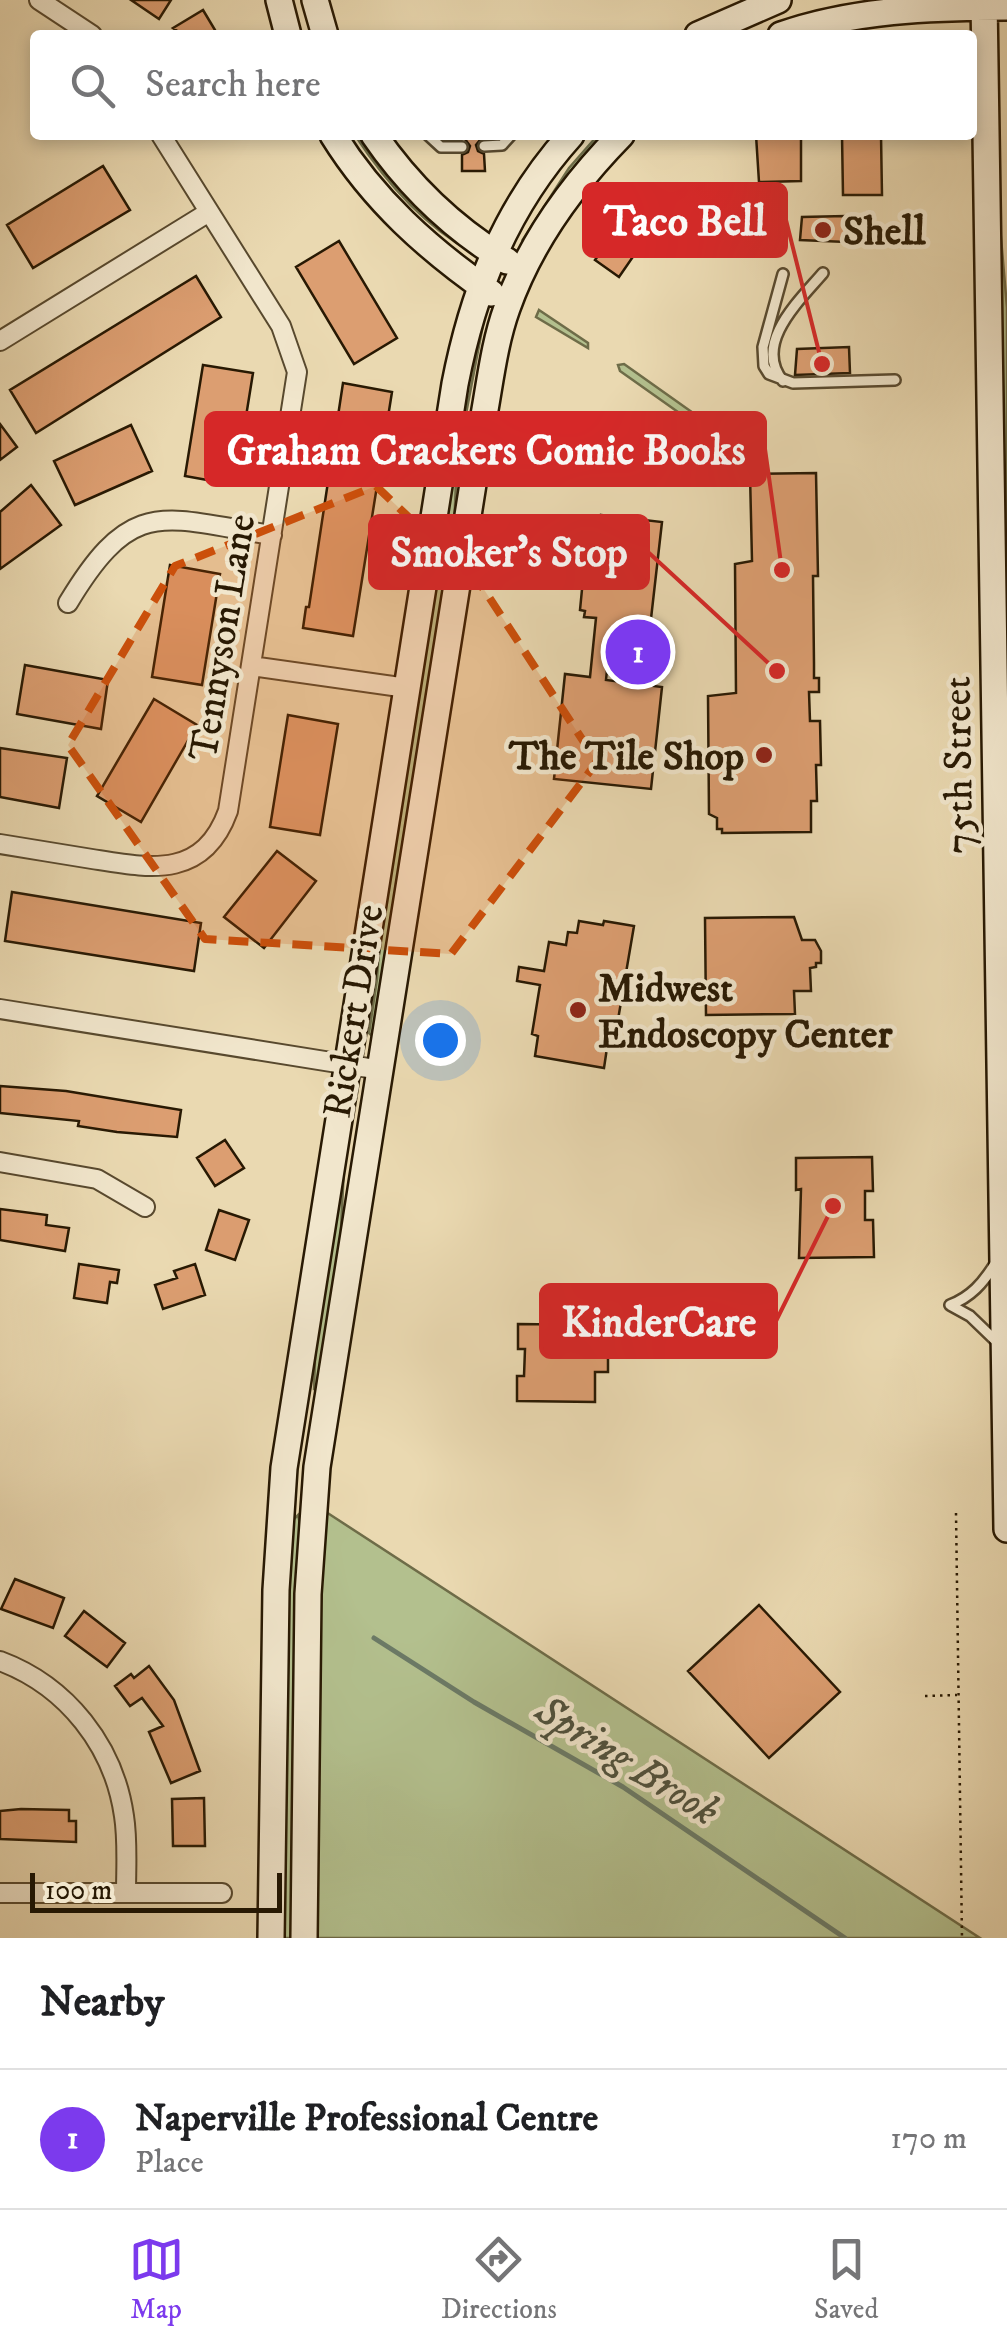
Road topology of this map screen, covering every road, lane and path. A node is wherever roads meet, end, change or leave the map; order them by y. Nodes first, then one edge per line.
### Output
1 (38, 0) edge
2 (279, 0) edge
3 (314, 0) edge
4 (778, 0) edge
5 (992, 4) edge
6 (84, 30) edge
7 (287, 30) edge
8 (323, 30) edge
9 (709, 30) edge
10 (802, 30) edge
11 (165, 140) edge
12 (337, 140) edge
13 (378, 140) edge
14 (434, 140) edge
15 (506, 140) edge
16 (567, 140) edge
17 (617, 140) edge
18 (484, 146) dead end
19 (462, 147) dead end
20 (209, 212) junction
21 (493, 252) junction
22 (524, 271) junction
23 (824, 273) dead end
24 (784, 274) dead end
25 (480, 286) junction
26 (508, 306) junction
27 (0, 342) edge
28 (895, 380) dead end
29 (784, 382) junction
30 (272, 535) junction
31 (68, 603) dead end
32 (251, 666) junction
33 (407, 688) junction
34 (0, 844) edge
35 (0, 1009) edge
36 (345, 1065) junction
37 (381, 1070) junction
38 (0, 1162) edge
39 (145, 1207) dead end
40 (1002, 1254) junction
41 (1004, 1348) junction
42 (956, 1513) dead end
43 (1007, 1529) edge
44 (0, 1661) edge
45 (959, 1694) junction
46 (925, 1696) dead end
47 (0, 1893) edge
48 (126, 1893) junction
49 (222, 1893) dead end
50 (271, 1938) edge
51 (304, 1938) edge
52 (962, 1938) edge

1 - 6 street
2 - 7 street
3 - 8 street
4 - 9 street
5 - 10 street
5 - 40 street, 75th Street
11 - 20 street, Tennyson Lane
12 - 25 street
13 - 21 street
14 - 19 lane
15 - 18 lane
16 - 21 street, Rickert Drive
17 - 22 street, Rickert Drive
20 - 27 street
20 - 30 street, Tennyson Lane
21 - 22 street
21 - 25 street, Rickert Drive
22 - 26 street, Rickert Drive
23 - 29 lane
24 - 29 lane
25 - 26 street
25 - 33 street, Rickert Drive
26 - 37 street, Rickert Drive
28 - 29 lane
30 - 31 street
30 - 32 street, Tennyson Lane
32 - 33 street
32 - 34 street, Tennyson Lane
33 - 36 street, Rickert Drive
35 - 36 street
36 - 37 street
36 - 50 street, Rickert Drive
37 - 51 street, Rickert Drive
38 - 39 street
40 - 41 street, 75th Street
40 - 41 lane
41 - 43 street, 75th Street
42 - 45 path
44 - 48 street
45 - 46 path
45 - 52 path
47 - 48 street
48 - 49 street

